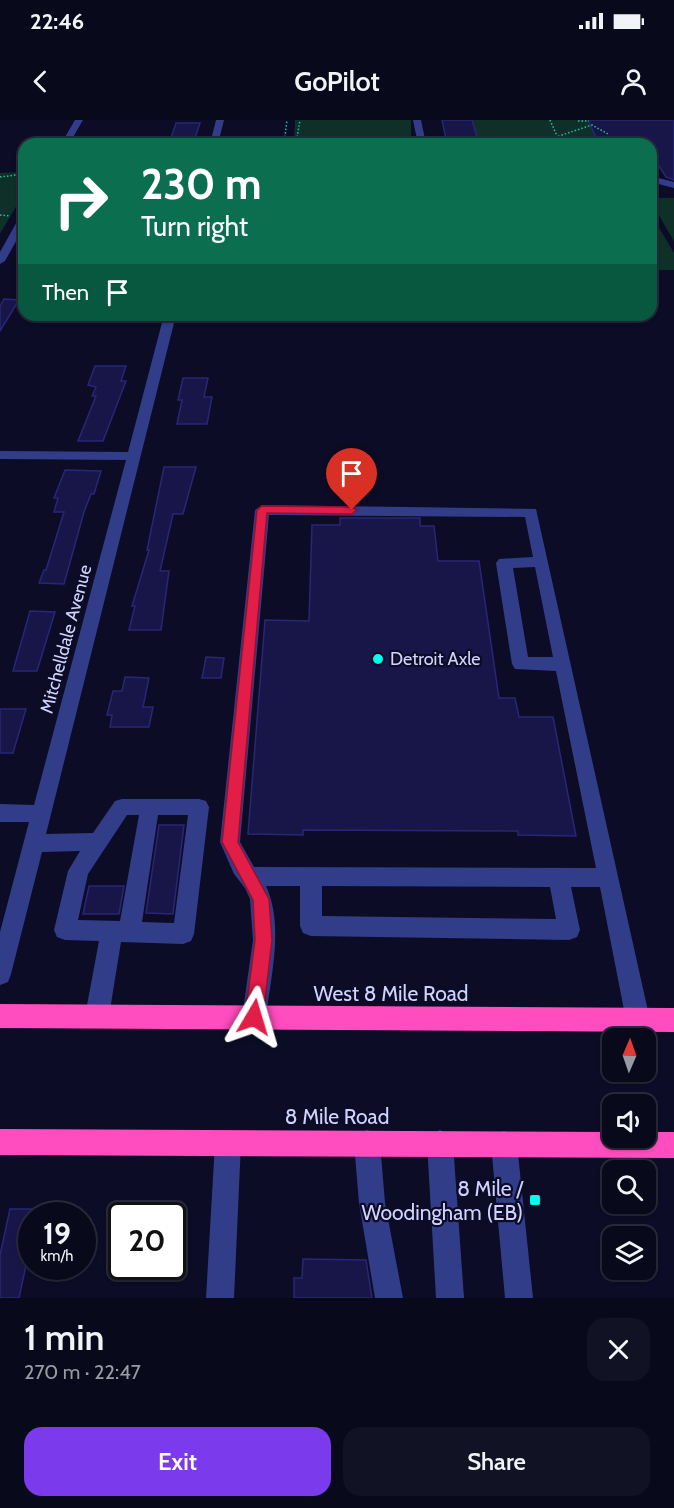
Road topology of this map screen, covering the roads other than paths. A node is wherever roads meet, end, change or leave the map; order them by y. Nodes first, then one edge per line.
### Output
1 (79, 120) edge
2 (220, 120) edge
3 (417, 120) edge
4 (68, 138) edge
5 (216, 138) edge
6 (421, 138) edge
7 (657, 181) edge
8 (674, 185) edge
9 (18, 234) edge
10 (0, 261) edge
11 (168, 321) edge
12 (0, 454) edge
13 (134, 456) junction
14 (541, 562) junction
15 (563, 664) junction
16 (150, 807) junction
17 (0, 813) edge
18 (40, 814) junction
19 (33, 843) junction
20 (98, 843) junction
21 (249, 876) junction
22 (311, 876) junction
23 (560, 878) junction
24 (607, 878) junction
25 (121, 931) junction
26 (0, 974) edge
27 (0, 1016) edge
28 (97, 1016) junction
29 (254, 1017) junction
30 (638, 1020) junction
31 (674, 1020) edge
32 (0, 1142) edge
33 (228, 1143) junction
34 (367, 1143) junction
35 (440, 1143) junction
36 (504, 1144) junction
37 (674, 1145) edge
38 (220, 1298) edge
39 (389, 1298) edge
40 (450, 1298) edge
41 (519, 1298) edge

1 - 4 street
2 - 5 street
3 - 6 street
7 - 8 street
9 - 10 street
11 - 13 street, Mitchelldale Avenue
12 - 13 street
13 - 18 street, Mitchelldale Avenue
14 - 15 street
14 - 15 street
14 - 21 street
15 - 24 street
16 - 20 street
16 - 25 street
16 - 25 street
17 - 18 street
18 - 19 street, Mitchelldale Avenue
19 - 20 street
19 - 26 street, Mitchelldale Avenue
20 - 25 street
21 - 22 street
21 - 29 street
22 - 23 street
22 - 23 street
23 - 24 street
24 - 30 street
25 - 28 street
27 - 28 highway, West 8 Mile Road
28 - 29 highway, West 8 Mile Road
29 - 30 highway, West 8 Mile Road
30 - 31 highway, West 8 Mile Road
32 - 33 highway, 8 Mile Road
33 - 34 highway, 8 Mile Road
33 - 38 street
34 - 35 highway, 8 Mile Road
34 - 39 street
35 - 36 highway, 8 Mile Road
35 - 40 street
36 - 37 highway, 8 Mile Road
36 - 41 street

